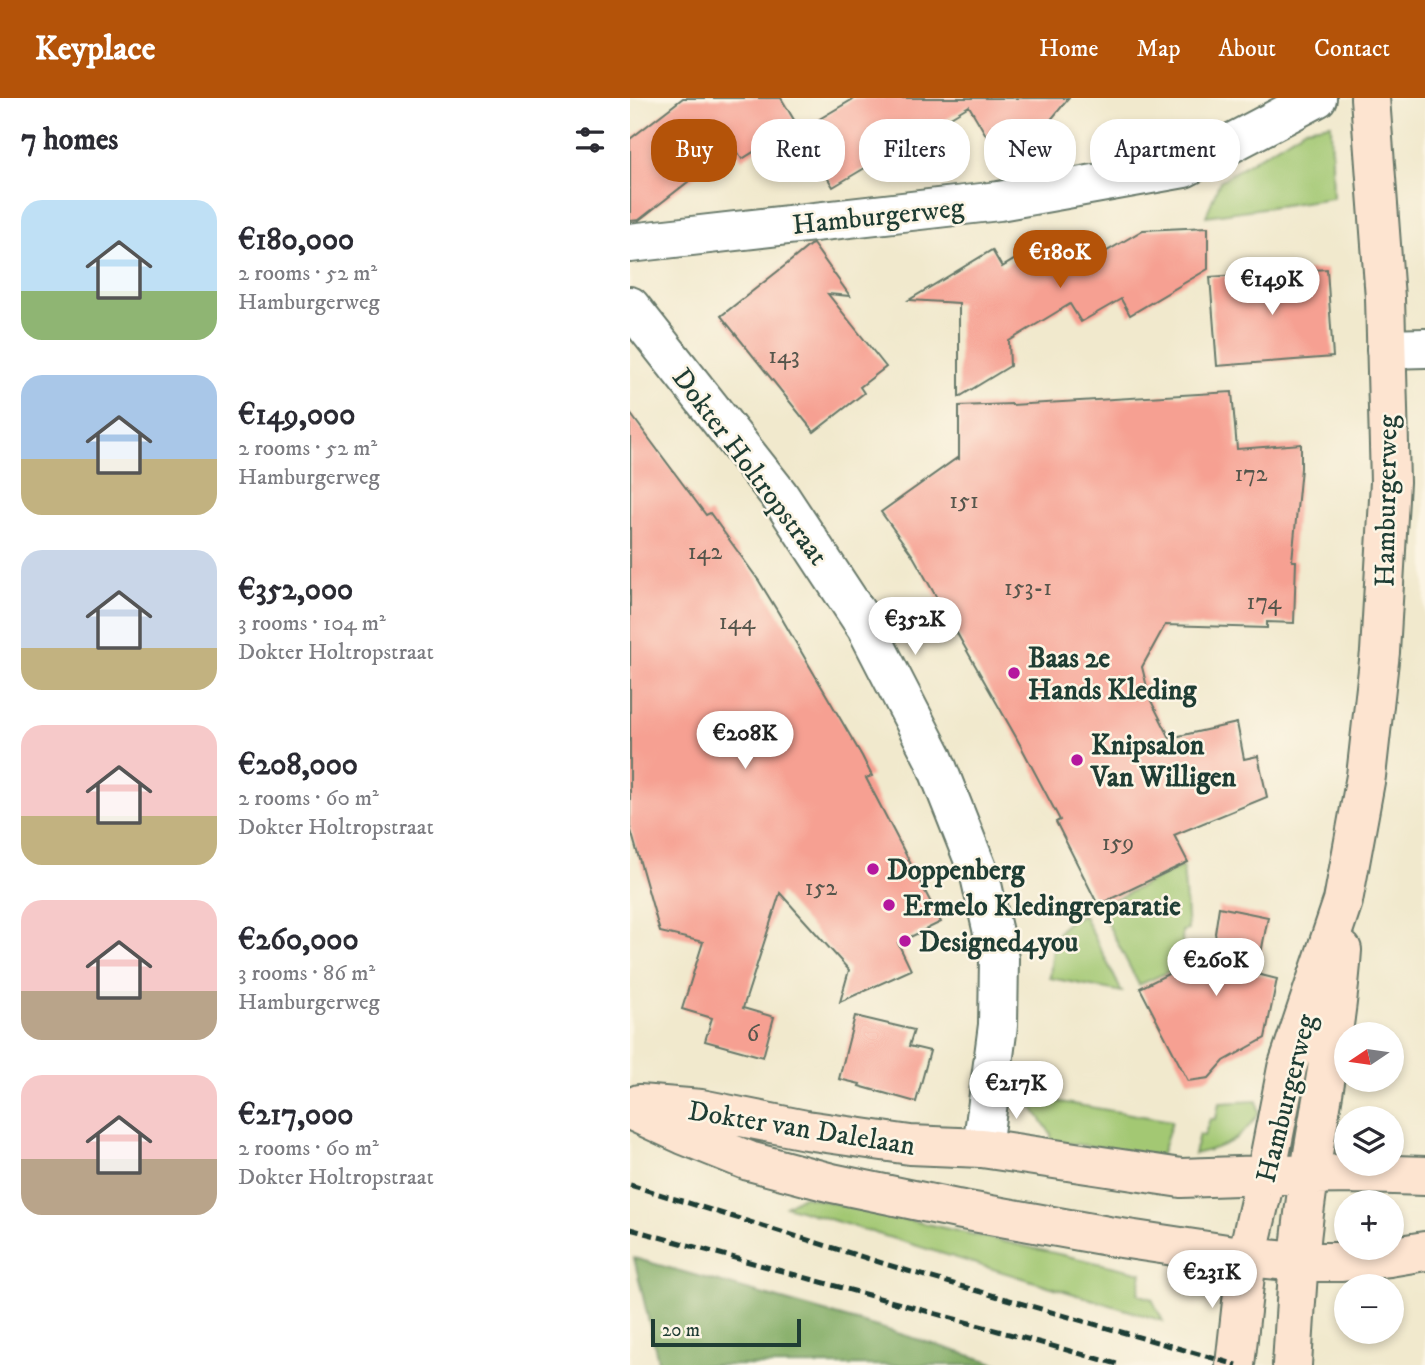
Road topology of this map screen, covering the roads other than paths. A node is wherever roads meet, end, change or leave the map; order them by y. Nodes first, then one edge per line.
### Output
1 (1317, 98) edge
2 (1370, 98) edge
3 (630, 243) edge
4 (630, 306) edge
5 (1425, 348) edge
6 (1387, 349) junction
7 (1343, 901) junction
8 (630, 1104) edge
9 (630, 1110) edge
10 (982, 1148) junction
11 (1266, 1175) junction
12 (1309, 1175) junction
13 (1425, 1176) edge
14 (1425, 1251) edge
15 (1247, 1257) junction
16 (1298, 1262) junction
17 (1235, 1365) edge
18 (1292, 1365) edge

1 - 3 street, Hamburgerweg
2 - 6 street, Hamburgerweg
4 - 10 street, Dokter Holtropstraat
5 - 6 street
6 - 7 street, Hamburgerweg
7 - 11 street, Hamburgerweg
7 - 12 street, Hamburgerweg
8 - 10 street, Dokter van Dalelaan
9 - 15 street, Dokter van Dalelaan
10 - 11 street, Dokter van Dalelaan
11 - 12 street, Dokter van Dalelaan
11 - 15 street, Hamburgerweg
12 - 13 street, Dokter van Dalelaan
12 - 16 street, Hamburgerweg
14 - 16 street, Dokter van Dalelaan
15 - 16 street, Dokter van Dalelaan
15 - 17 street, Hamburgerweg
16 - 18 street, Hamburgerweg

